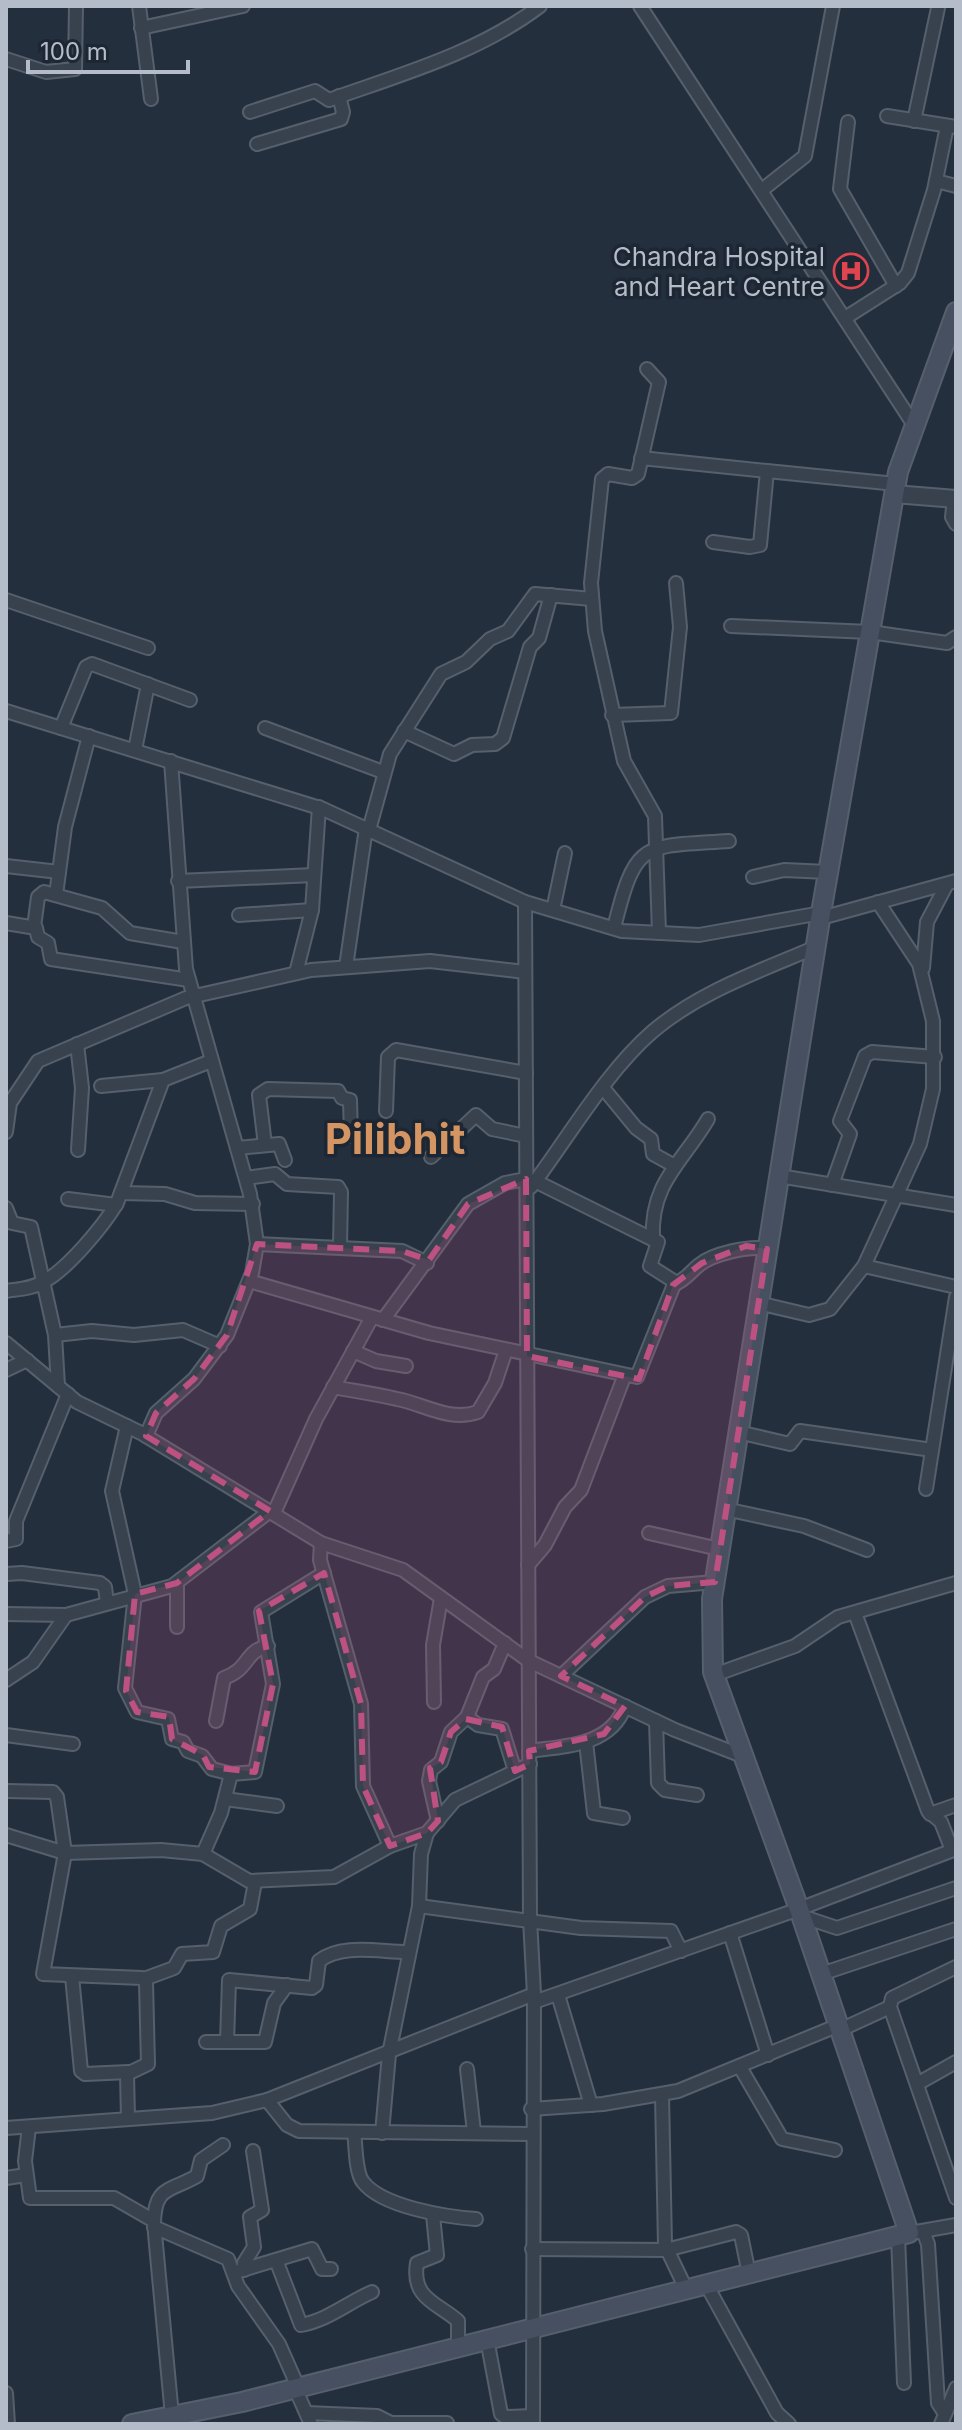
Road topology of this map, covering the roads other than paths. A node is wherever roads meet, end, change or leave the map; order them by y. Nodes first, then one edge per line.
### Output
1 (76, 6) edge
2 (139, 6) edge
3 (243, 6) edge
4 (540, 6) edge
5 (640, 6) edge
6 (833, 6) edge
7 (938, 8) edge
8 (141, 28) junction
9 (6, 59) edge
10 (339, 96) junction
11 (151, 99) dead end
12 (250, 112) dead end
13 (887, 116) dead end
14 (914, 121) junction
15 (848, 122) dead end
16 (952, 126) edge
17 (257, 144) dead end
18 (936, 181) junction
19 (956, 186) edge
20 (762, 190) junction
21 (896, 286) junction
22 (956, 312) edge
23 (845, 318) junction
24 (647, 369) dead end
25 (914, 425) junction
26 (641, 458) junction
27 (767, 471) junction
28 (895, 489) junction
29 (955, 499) edge
30 (956, 524) edge
31 (713, 542) dead end
32 (676, 583) dead end
33 (551, 595) junction
34 (592, 599) junction
35 (6, 600) edge
36 (731, 626) dead end
37 (870, 632) junction
38 (956, 637) edge
39 (148, 648) dead end
40 (148, 684) junction
41 (190, 700) dead end
42 (6, 711) edge
43 (612, 715) junction
44 (61, 728) junction
45 (265, 728) dead end
46 (404, 731) junction
47 (89, 736) junction
48 (135, 750) junction
49 (171, 761) junction
50 (384, 769) junction
51 (319, 807) junction
52 (367, 829) junction
53 (729, 841) dead end
54 (657, 846) junction
55 (565, 853) dead end
56 (6, 866) edge
57 (59, 872) junction
58 (828, 872) junction
59 (314, 875) junction
60 (753, 877) dead end
61 (178, 881) junction
62 (951, 883) edge
63 (56, 895) junction
64 (525, 902) junction
65 (878, 902) junction
66 (312, 910) junction
67 (553, 910) junction
68 (239, 915) dead end
69 (821, 916) junction
70 (6, 923) edge
71 (34, 927) junction
72 (614, 928) junction
73 (659, 933) junction
74 (183, 942) junction
75 (816, 947) junction
76 (346, 967) junction
77 (525, 972) junction
78 (296, 973) junction
79 (922, 973) junction
80 (189, 980) junction
81 (193, 996) junction
82 (77, 1044) junction
83 (935, 1057) junction
84 (211, 1061) junction
85 (526, 1073) junction
86 (163, 1080) junction
87 (101, 1086) dead end
88 (604, 1089) junction
89 (386, 1111) dead end
90 (708, 1119) dead end
91 (6, 1132) edge
92 (351, 1136) dead end
93 (526, 1136) junction
94 (265, 1145) junction
95 (237, 1148) junction
96 (78, 1150) dead end
97 (431, 1157) dead end
98 (285, 1160) dead end
99 (673, 1165) junction
100 (779, 1176) junction
101 (246, 1178) junction
102 (531, 1180) junction
103 (832, 1185) junction
104 (896, 1195) junction
105 (68, 1199) dead end
106 (118, 1199) junction
107 (253, 1204) junction
108 (956, 1205) edge
109 (6, 1210) edge
110 (653, 1238) junction
111 (257, 1244) junction
112 (340, 1247) junction
113 (767, 1249) junction
114 (427, 1263) junction
115 (864, 1266) junction
116 (249, 1281) junction
117 (44, 1282) junction
118 (673, 1285) junction
119 (956, 1287) edge
120 (6, 1291) edge
121 (956, 1297) edge
122 (758, 1303) junction
123 (377, 1318) junction
124 (55, 1335) junction
125 (6, 1343) edge
126 (220, 1346) junction
127 (506, 1350) junction
128 (353, 1351) junction
129 (527, 1356) junction
130 (27, 1360) junction
131 (406, 1366) dead end
132 (6, 1370) edge
133 (624, 1377) junction
134 (333, 1387) junction
135 (63, 1390) junction
136 (127, 1426) junction
137 (738, 1432) junction
138 (146, 1436) junction
139 (932, 1450) junction
140 (926, 1489) dead end
141 (725, 1509) junction
142 (272, 1512) junction
143 (649, 1533) dead end
144 (6, 1541) edge
145 (321, 1543) junction
146 (719, 1549) junction
147 (867, 1550) dead end
148 (528, 1565) junction
149 (324, 1573) junction
150 (6, 1574) edge
151 (715, 1582) junction
152 (177, 1583) junction
153 (956, 1583) edge
154 (135, 1594) junction
155 (441, 1598) junction
156 (107, 1603) junction
157 (855, 1613) junction
158 (6, 1614) edge
159 (66, 1615) junction
160 (177, 1627) dead end
161 (505, 1643) junction
162 (268, 1646) junction
163 (529, 1661) junction
164 (714, 1675) junction
165 (561, 1676) junction
166 (6, 1680) edge
167 (434, 1702) dead end
168 (625, 1706) junction
169 (467, 1717) junction
170 (216, 1721) dead end
171 (656, 1721) junction
172 (6, 1735) edge
173 (586, 1742) junction
174 (73, 1744) dead end
175 (745, 1757) junction
176 (530, 1758) junction
177 (515, 1771) junction
178 (232, 1774) junction
179 (6, 1791) edge
180 (697, 1795) dead end
181 (225, 1799) junction
182 (956, 1805) edge
183 (277, 1806) dead end
184 (930, 1814) junction
185 (623, 1818) dead end
186 (438, 1821) junction
187 (427, 1833) junction
188 (6, 1835) edge
189 (390, 1846) junction
190 (954, 1849) edge
191 (65, 1853) junction
192 (203, 1854) junction
193 (255, 1882) junction
194 (956, 1888) edge
195 (419, 1906) junction
196 (800, 1912) junction
197 (530, 1919) junction
198 (956, 1929) edge
199 (730, 1933) junction
200 (681, 1951) junction
201 (407, 1952) junction
202 (956, 1967) edge
203 (821, 1974) junction
204 (72, 1976) junction
205 (144, 1979) junction
206 (287, 1985) junction
207 (558, 1995) junction
208 (534, 1998) junction
209 (890, 2007) junction
210 (840, 2028) junction
211 (206, 2042) dead end
212 (227, 2042) junction
213 (389, 2054) junction
214 (768, 2055) junction
215 (956, 2062) edge
216 (740, 2067) junction
217 (467, 2069) dead end
218 (129, 2072) junction
219 (917, 2084) junction
220 (662, 2095) junction
221 (267, 2100) junction
222 (591, 2105) junction
223 (531, 2109) junction
224 (128, 2118) junction
225 (29, 2127) junction
226 (6, 2128) edge
227 (354, 2132) junction
228 (474, 2132) junction
229 (382, 2133) junction
230 (531, 2134) junction
231 (223, 2145) dead end
232 (835, 2150) dead end
233 (940, 2150) junction
234 (956, 2150) edge
235 (253, 2151) dead end
236 (26, 2175) junction
237 (6, 2178) edge
238 (956, 2198) edge
239 (433, 2215) junction
240 (476, 2219) dead end
241 (154, 2224) junction
242 (956, 2225) edge
243 (910, 2234) junction
244 (532, 2249) junction
245 (666, 2250) junction
246 (276, 2260) junction
247 (331, 2269) dead end
248 (238, 2272) junction
249 (749, 2274) junction
250 (706, 2284) junction
251 (686, 2289) junction
252 (372, 2292) dead end
253 (533, 2327) junction
254 (487, 2339) junction
255 (458, 2346) junction
256 (904, 2383) dead end
257 (296, 2388) junction
258 (956, 2388) edge
259 (6, 2393) edge
260 (309, 2418) edge
261 (168, 2419) edge
262 (943, 2419) edge
263 (533, 2420) edge
264 (387, 2423) edge
265 (447, 2423) edge
266 (8, 2424) edge
267 (132, 2424) edge
268 (789, 2424) edge

1 - 9 street
2 - 8 street
3 - 8 street
4 - 10 street
5 - 20 street
6 - 20 street
7 - 14 street
8 - 11 street
10 - 12 street
10 - 17 street
13 - 14 street
14 - 16 street
15 - 21 street
16 - 18 street
18 - 19 street
18 - 21 street
20 - 23 street
21 - 23 street
22 - 25 main road
23 - 25 street
24 - 26 street
25 - 28 main road
26 - 27 street
26 - 34 street
27 - 28 street
27 - 31 street
28 - 29 street
28 - 37 main road
29 - 30 street
32 - 43 street
33 - 34 street
33 - 46 street
33 - 46 street
34 - 43 street
35 - 39 street
36 - 37 street
37 - 38 street
37 - 58 main road
40 - 41 street
40 - 44 street
40 - 48 street
42 - 44 street
43 - 54 street
44 - 47 street
45 - 50 street
46 - 50 street
47 - 48 street
47 - 57 street
48 - 49 street
49 - 51 street
49 - 61 street
50 - 52 street
51 - 52 street
51 - 59 street
52 - 64 street
52 - 76 street
53 - 54 street
54 - 72 street
54 - 73 street
55 - 67 street
56 - 57 street
57 - 63 street
58 - 60 street
58 - 69 main road
59 - 61 street
59 - 66 street
61 - 74 street
62 - 65 street
62 - 79 street
63 - 71 street
63 - 74 street
64 - 67 street
64 - 77 street
65 - 69 street
65 - 79 street
66 - 68 street
66 - 78 street
67 - 72 street
69 - 73 street
69 - 75 main road
70 - 71 street
71 - 80 street
72 - 73 street
74 - 80 street
75 - 88 street
75 - 100 main road
76 - 77 street
76 - 78 street
77 - 85 street
78 - 81 street
79 - 83 street
80 - 81 street
81 - 82 street
81 - 84 street
82 - 91 street
82 - 96 street
83 - 103 street
83 - 104 street
84 - 86 street
84 - 95 street
85 - 89 street
85 - 93 street
86 - 87 street
86 - 106 street
88 - 99 street
88 - 102 street
90 - 99 street
92 - 94 street
93 - 97 street
93 - 102 street
94 - 95 street
94 - 98 street
95 - 101 street
99 - 110 street
100 - 103 street
100 - 113 main road
101 - 107 street
101 - 112 street
102 - 110 street
102 - 114 street
102 - 129 street
103 - 104 street
104 - 108 street
104 - 115 street
105 - 106 street
106 - 107 street
106 - 117 street
107 - 111 street
109 - 117 street
110 - 118 street
111 - 112 street
111 - 116 street
112 - 114 street
113 - 118 street
113 - 122 main road
114 - 123 street
115 - 119 street
115 - 122 street
116 - 123 street
116 - 126 street
117 - 120 street
117 - 124 street
118 - 133 street
121 - 139 street
122 - 137 main road
123 - 127 street
123 - 128 street
124 - 126 street
124 - 135 street
125 - 130 street
126 - 138 street
127 - 129 street
127 - 134 street
128 - 131 street
128 - 134 street
129 - 133 street
129 - 148 street
130 - 132 street
130 - 135 street
133 - 148 street
134 - 142 street
135 - 136 street
135 - 144 street
136 - 138 street
136 - 154 street
137 - 139 street
137 - 141 main road
138 - 142 street
139 - 140 street
141 - 146 main road
141 - 147 street
142 - 145 street
142 - 152 street
143 - 146 street
145 - 149 street
145 - 155 street
146 - 151 main road
148 - 163 street
149 - 162 street
149 - 189 street
150 - 156 street
151 - 164 main road
151 - 165 street
152 - 154 street
152 - 160 street
153 - 157 street
154 - 156 street
154 - 178 street
155 - 161 street
155 - 167 street
156 - 159 street
157 - 164 street
157 - 184 street
158 - 159 street
159 - 166 street
161 - 163 street
161 - 169 street
162 - 170 street
162 - 178 street
163 - 165 street
163 - 176 street
164 - 175 main road
165 - 168 street
168 - 171 street
168 - 173 street
169 - 177 street
169 - 186 street
171 - 175 street
171 - 180 street
172 - 174 street
173 - 176 street
173 - 185 street
175 - 196 main road
176 - 177 street
176 - 197 street
177 - 186 street
178 - 181 street
179 - 191 street
181 - 183 street
181 - 192 street
182 - 184 street
184 - 190 street
186 - 187 street
187 - 189 street
187 - 195 street
188 - 191 street
189 - 193 street
190 - 196 street
191 - 192 street
191 - 204 street
192 - 193 street
193 - 205 street
194 - 196 street
195 - 197 street
195 - 201 street
196 - 199 street
196 - 203 main road
197 - 200 street
197 - 208 street
198 - 203 street
199 - 200 street
199 - 214 street
200 - 207 street
201 - 206 street
201 - 213 street
202 - 209 street
203 - 210 main road
204 - 205 street
204 - 218 street
205 - 218 street
206 - 212 street
206 - 212 street
207 - 208 street
207 - 222 street
208 - 213 street
208 - 223 street
209 - 210 street
209 - 219 street
210 - 214 street
210 - 243 main road
211 - 212 street
213 - 221 street
213 - 229 street
214 - 216 street
215 - 219 street
216 - 220 street
216 - 232 street
217 - 228 street
218 - 224 street
219 - 233 street
220 - 222 street
220 - 245 street
221 - 224 street
221 - 227 street
222 - 223 street
223 - 230 street
224 - 225 street
225 - 226 street
225 - 236 street
227 - 229 street
227 - 239 street
228 - 229 street
228 - 230 street
230 - 244 street
231 - 241 street
233 - 234 street
233 - 238 street
235 - 248 street
236 - 237 street
236 - 241 street
239 - 240 street
239 - 255 street
241 - 248 street
241 - 261 street
242 - 243 street
243 - 249 main road
243 - 256 street
243 - 262 street
244 - 245 street
244 - 253 street
245 - 249 street
245 - 251 street
246 - 247 street
246 - 248 street
246 - 252 street
248 - 257 street
249 - 250 main road
250 - 251 main road
250 - 268 street
251 - 253 main road
253 - 254 main road
253 - 263 street
254 - 255 main road
254 - 263 street
255 - 257 main road
257 - 260 street
257 - 261 main road
258 - 262 street
259 - 266 street
260 - 264 street
261 - 267 main road
264 - 265 street

